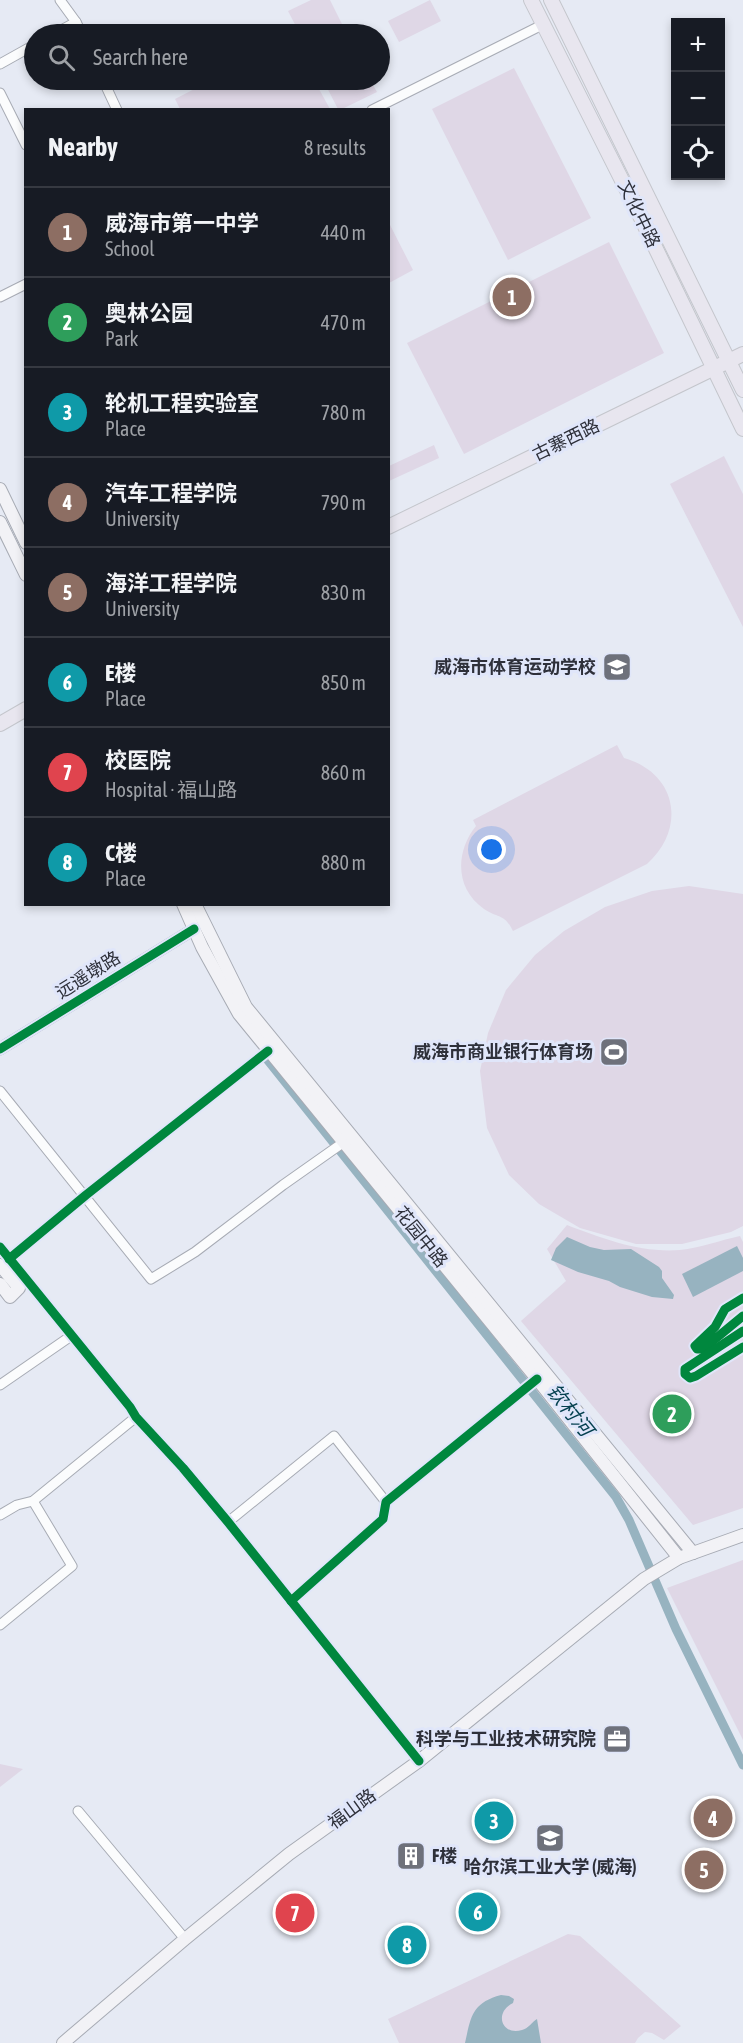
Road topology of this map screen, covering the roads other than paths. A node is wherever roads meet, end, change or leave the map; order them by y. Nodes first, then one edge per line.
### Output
1 (60, 0) edge
2 (531, 0) edge
3 (551, 0) edge
4 (76, 22) joint
5 (72, 24) edge
6 (543, 24) junction
7 (24, 51) edge
8 (0, 64) edge
9 (108, 90) edge
10 (0, 93) edge
11 (116, 108) edge
12 (376, 108) edge
13 (24, 141) edge
14 (24, 285) edge
15 (0, 297) edge
16 (743, 354) edge
17 (729, 361) junction
18 (713, 368) junction
19 (743, 390) edge
20 (743, 429) edge
21 (0, 489) edge
22 (0, 522) edge
23 (390, 526) edge
24 (24, 539) edge
25 (24, 571) edge
26 (24, 710) edge
27 (0, 723) edge
28 (184, 906) edge
29 (196, 906) edge
30 (194, 929) junction
31 (0, 1049) edge
32 (268, 1051) junction
33 (0, 1091) edge
34 (340, 1146) junction
35 (86, 1195) junction
36 (0, 1247) edge
37 (4, 1262) edge
38 (0, 1284) edge
39 (70, 1336) junction
40 (535, 1381) junction
41 (0, 1385) edge
42 (136, 1418) junction
43 (33, 1501) junction
44 (386, 1502) junction
45 (0, 1515) edge
46 (228, 1522) junction
47 (743, 1535) edge
48 (693, 1553) junction
49 (679, 1558) junction
50 (291, 1601) junction
51 (0, 1625) edge
52 (419, 1761) junction
53 (78, 1811) dead end
54 (185, 1939) junction
55 (63, 2043) edge

1 - 4 street
2 - 6 main road, 文化中路
3 - 17 main road, 文化中路
4 - 5 street
6 - 12 street
6 - 18 main road, 文化中路
7 - 8 street
9 - 11 street
10 - 13 street
14 - 15 street
16 - 17 main road, 古寨西路
17 - 18 main road, 古寨西路
17 - 19 main road, 文化中路
18 - 20 main road, 文化中路
18 - 23 main road, 古寨西路
21 - 24 main road
22 - 25 main road
26 - 27 main road
28 - 30 main road, 花园中路
29 - 48 main road
30 - 31 street, 远遥墩路
30 - 32 main road, 花园中路
32 - 34 main road, 花园中路
32 - 35 street
33 - 35 street
34 - 35 street
34 - 40 main road, 花园中路
35 - 37 street
36 - 37 street
37 - 38 main road
37 - 39 street
39 - 41 street
39 - 42 street
40 - 44 street
40 - 49 main road, 花园中路
42 - 43 street
42 - 46 street
43 - 45 street
43 - 51 street
44 - 46 street
44 - 50 street
46 - 50 street
47 - 48 main road
48 - 49 main road
49 - 52 main road, 福山路
50 - 52 street
52 - 54 main road, 福山路
53 - 54 street
54 - 55 main road, 福山路

